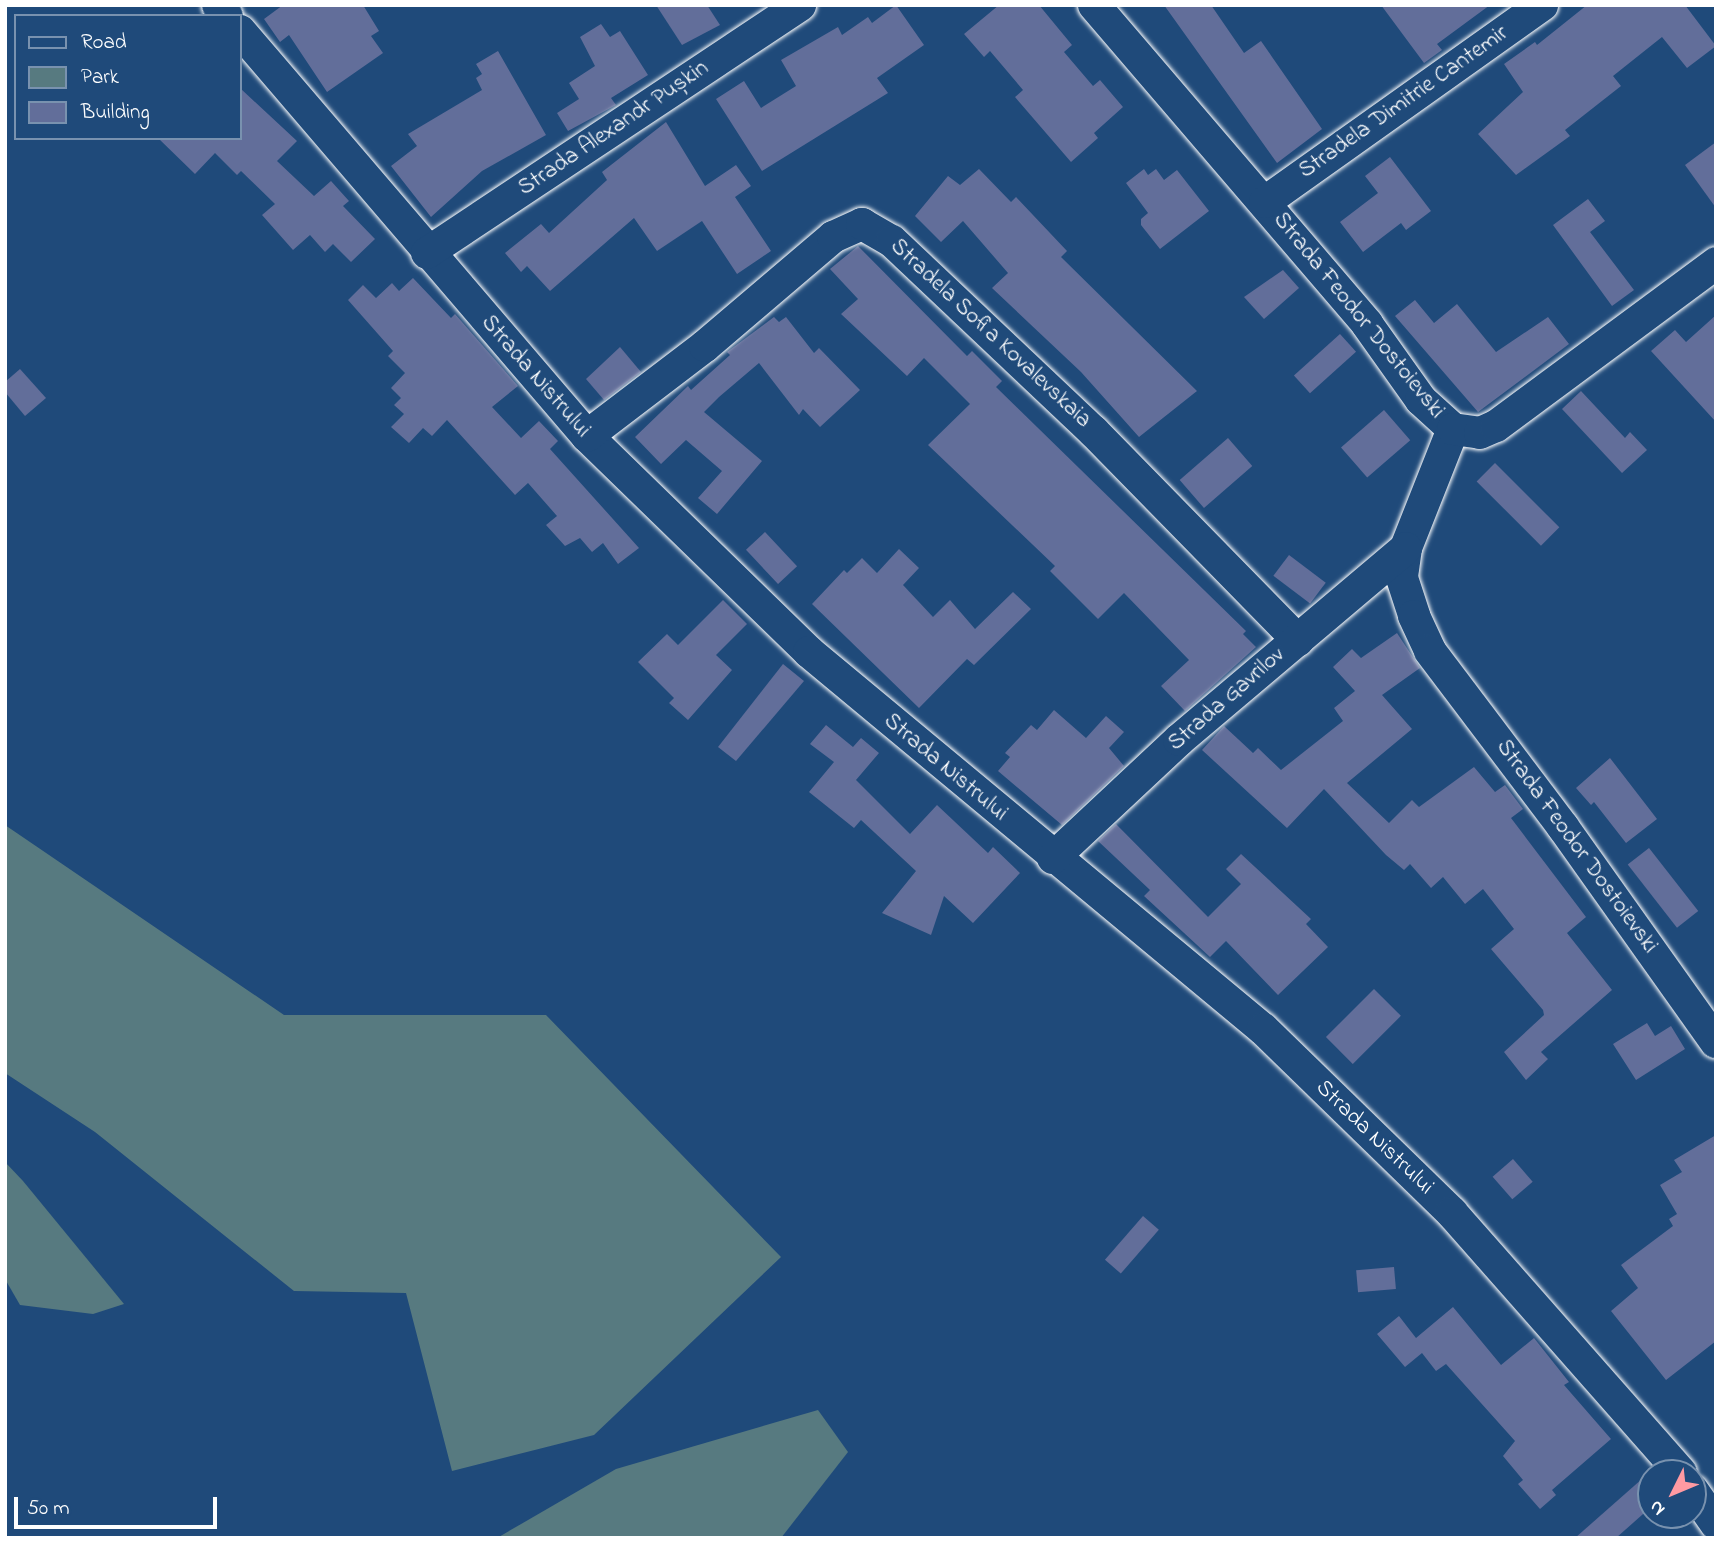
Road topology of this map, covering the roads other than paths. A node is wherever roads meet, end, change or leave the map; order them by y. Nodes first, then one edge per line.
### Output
1 (800, 5) edge
2 (1094, 5) edge
3 (1542, 5) edge
4 (242, 33) edge
5 (1265, 202) junction
6 (427, 253) junction
7 (1716, 263) edge
8 (1453, 429) junction
9 (587, 436) junction
10 (1406, 548) junction
11 (1298, 640) junction
12 (1054, 858) junction
13 (1716, 1042) edge
14 (1669, 1459) edge

1 - 6 street, Strada Alexandr Pușkin
2 - 5 street, Strada Feodor Dostoievski
3 - 5 street, Stradela Dimitrie Cantemir
4 - 6 street, Strada Nistrului
5 - 8 street, Strada Feodor Dostoievski
6 - 9 street, Strada Nistrului
7 - 8 street
8 - 10 street, Strada Feodor Dostoievski
9 - 11 street, Stradela Sofia Kovalevskaia
9 - 12 street, Strada Nistrului
10 - 11 street, Strada Gavrilov
10 - 13 street, Strada Feodor Dostoievski
11 - 12 street, Strada Gavrilov
12 - 14 street, Strada Nistrului

